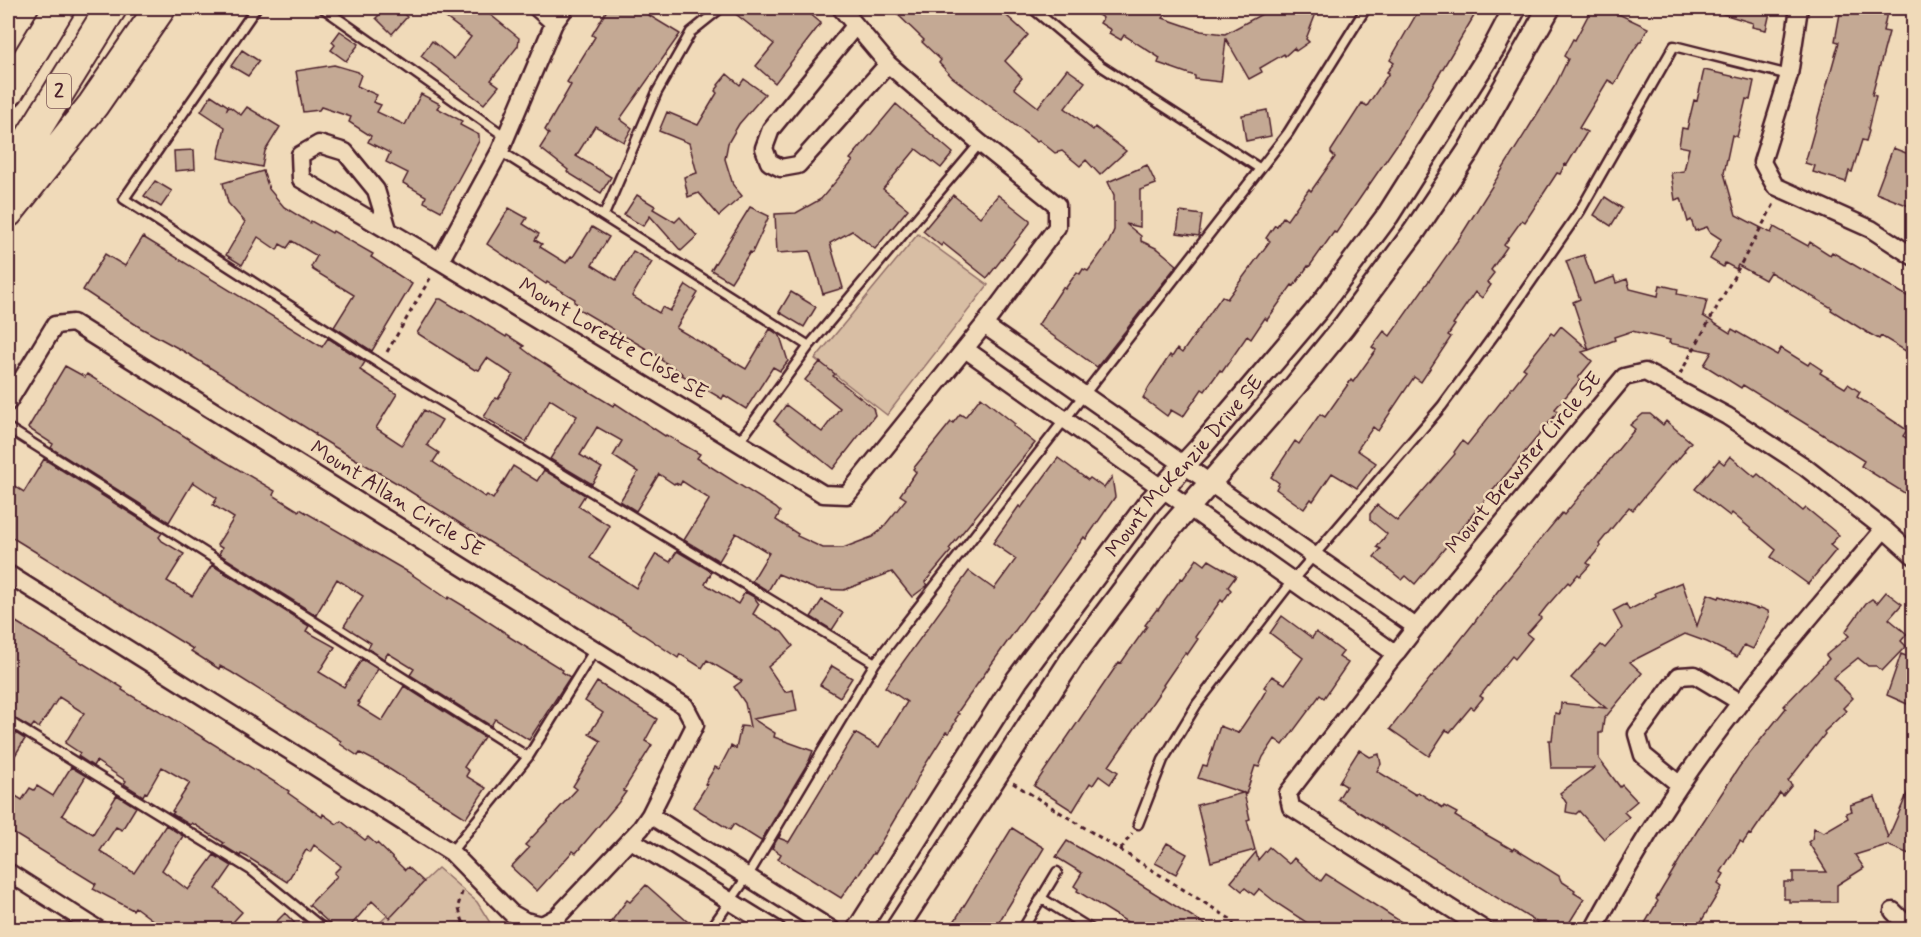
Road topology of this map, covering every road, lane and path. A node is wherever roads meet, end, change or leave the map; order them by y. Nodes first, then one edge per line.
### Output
1 (59, 8) edge
2 (111, 8) edge
3 (160, 8) edge
4 (256, 8) edge
5 (323, 8) edge
6 (537, 8) edge
7 (566, 8) edge
8 (721, 8) edge
9 (841, 8) edge
10 (1032, 8) edge
11 (1366, 8) edge
12 (1515, 8) edge
13 (1549, 8) edge
14 (1799, 8) edge
15 (554, 23) junction
16 (855, 26) junction
17 (888, 64) junction
18 (1789, 75) junction
19 (8, 92) edge
20 (980, 143) junction
21 (503, 144) junction
22 (1260, 168) junction
23 (8, 174) edge
24 (1775, 186) junction
25 (8, 212) edge
26 (604, 215) junction
27 (387, 229) junction
28 (1914, 257) edge
29 (440, 261) junction
30 (984, 325) junction
31 (809, 346) junction
32 (965, 349) junction
33 (380, 364) junction
34 (1673, 386) junction
35 (1083, 394) junction
36 (8, 402) edge
37 (1064, 420) junction
38 (8, 428) edge
39 (739, 442) junction
40 (1183, 465) junction
41 (1210, 483) junction
42 (1161, 488) junction
43 (1188, 508) junction
44 (1884, 529) junction
45 (1315, 555) junction
46 (1914, 556) edge
47 (8, 574) edge
48 (1292, 581) junction
49 (1416, 627) junction
50 (595, 649) junction
51 (1396, 654) junction
52 (875, 663) junction
53 (1740, 702) junction
54 (8, 721) edge
55 (528, 757) junction
56 (1008, 780) dead end
57 (1680, 785) junction
58 (650, 815) junction
59 (1138, 824) joint
60 (631, 840) junction
61 (1121, 849) junction
62 (451, 852) junction
63 (8, 872) edge
64 (1057, 872) dead end
65 (473, 875) junction
66 (747, 878) junction
67 (1041, 898) junction
68 (732, 901) junction
69 (1893, 911) dead end
70 (463, 922) junction
71 (99, 930) edge
72 (325, 930) edge
73 (456, 930) edge
74 (474, 930) edge
75 (710, 930) edge
76 (777, 930) edge
77 (832, 930) edge
78 (858, 930) edge
79 (896, 930) edge
80 (1022, 930) edge
81 (1092, 930) edge
82 (1235, 930) edge
83 (1485, 930) edge
84 (1593, 930) edge
85 (1912, 930) edge

1 - 19 highway, 2
2 - 23 highway, 2
3 - 25 highway
4 - 33 lane
5 - 21 lane
6 - 15 street
7 - 15 street
8 - 26 lane
9 - 16 street, Mount Lorette Close SE
10 - 22 lane
11 - 22 lane
12 - 40 street, Mount McKenzie Drive SE
13 - 41 street, Mount McKenzie Drive SE
14 - 18 street
15 - 21 street
16 - 17 street, Mount Lorette Close SE
16 - 17 street
17 - 20 street, Mount Lorette Close SE
18 - 24 street
18 - 45 lane
20 - 30 street, Mount Lorette Close SE
20 - 31 lane
21 - 26 lane
21 - 29 street
22 - 35 lane
24 - 28 street
24 - 34 path
26 - 31 lane
27 - 27 street, Mount Lorette Close SE
27 - 29 street, Mount Lorette Close SE
29 - 33 path
29 - 39 street, Mount Lorette Close SE
30 - 32 street, Mount Lorette Close SE
30 - 35 street
31 - 39 lane
32 - 37 street
32 - 39 street, Mount Lorette Close SE
33 - 52 lane
34 - 44 street, Mount Brewster Circle SE
34 - 49 street, Mount Brewster Circle SE
35 - 37 lane
35 - 40 street
36 - 50 street, Mount Allan Circle SE
37 - 42 street
37 - 52 lane
38 - 55 lane
40 - 41 street
40 - 42 street, Mount McKenzie Drive SE
41 - 43 street, Mount McKenzie Drive SE
41 - 45 street
42 - 43 street
42 - 78 street, Mount McKenzie Drive SE
43 - 48 street
43 - 79 street, Mount McKenzie Drive SE
44 - 46 street, Mount Brewster Circle SE
44 - 53 street
45 - 48 lane
45 - 49 street
47 - 62 street, Mount Allan Circle SE
48 - 51 street
48 - 59 lane
49 - 51 street, Mount Brewster Circle SE
50 - 55 lane
50 - 58 street, Mount Allan Circle SE
51 - 83 street, Mount Brewster Circle SE
52 - 66 lane
53 - 57 street
53 - 57 street
54 - 72 lane
55 - 62 lane
56 - 61 path
57 - 84 street
58 - 60 street, Mount Allan Circle SE
58 - 66 street
59 - 61 path
60 - 65 street, Mount Allan Circle SE
60 - 68 street
61 - 82 path
62 - 65 street, Mount Allan Circle SE
63 - 71 street
64 - 67 lane
65 - 70 path
66 - 68 lane
66 - 77 street
67 - 80 lane
67 - 81 lane
68 - 75 lane
68 - 76 street
69 - 85 street
70 - 73 path
70 - 74 path

